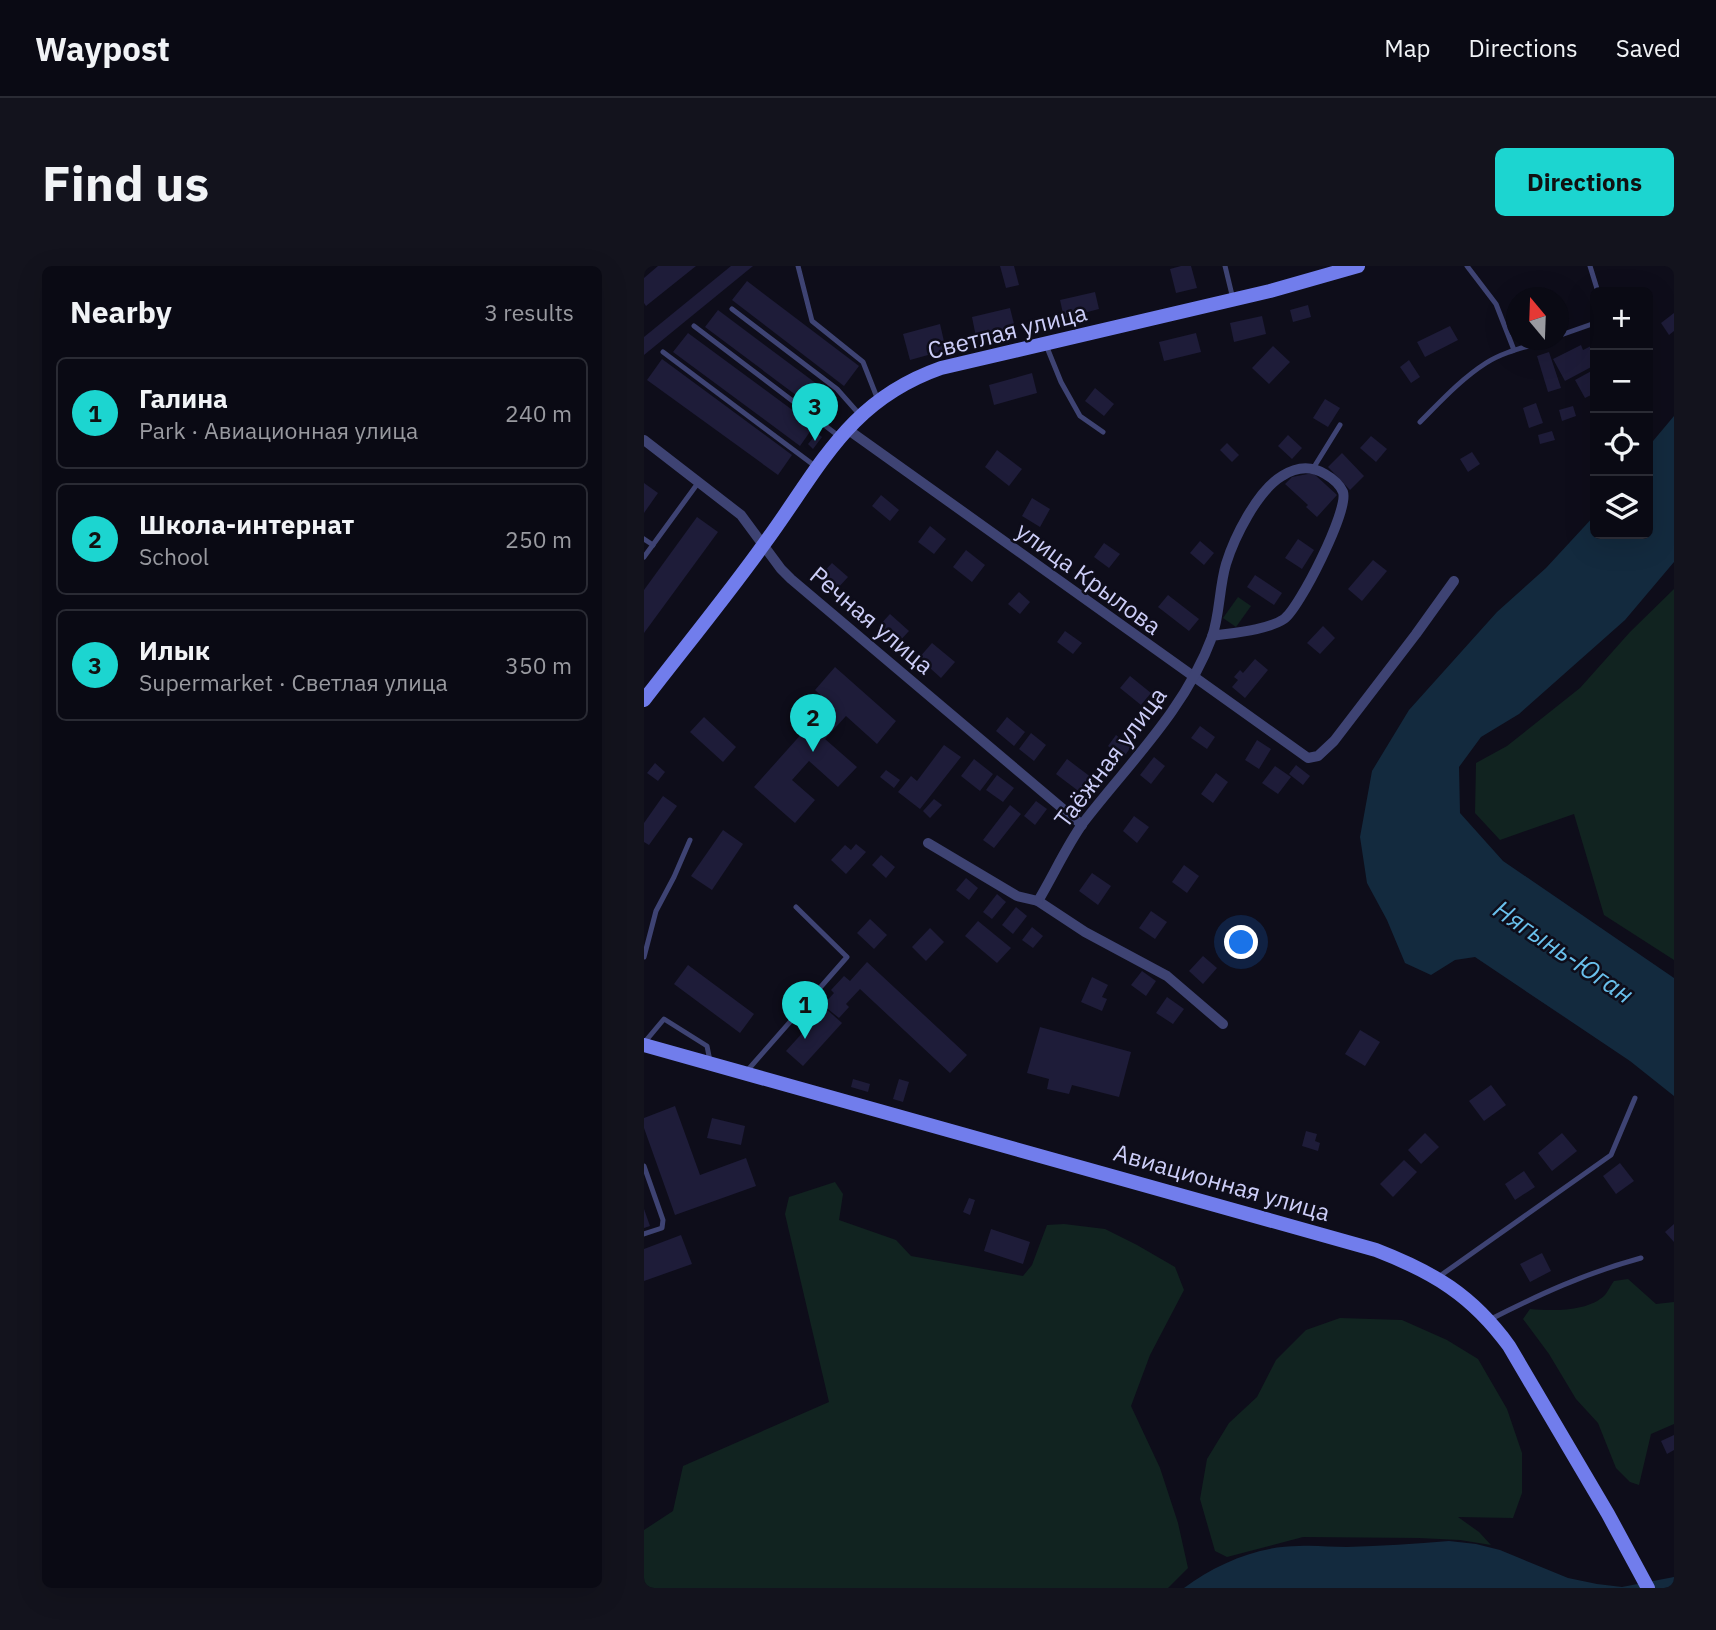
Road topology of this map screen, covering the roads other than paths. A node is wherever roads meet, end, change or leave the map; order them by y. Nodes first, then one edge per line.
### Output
1 (798, 266) edge
2 (1225, 266) edge
3 (1358, 266) edge
4 (1467, 266) edge
5 (1590, 266) edge
6 (1596, 287) edge
7 (1233, 299) junction
8 (732, 309) dead end
9 (1590, 325) edge
10 (694, 326) dead end
11 (1506, 330) edge
12 (1569, 332) edge
13 (1046, 345) junction
14 (1514, 350) edge
15 (663, 352) dead end
16 (878, 400) junction
17 (860, 415) junction
18 (1420, 422) dead end
19 (1340, 425) dead end
20 (1103, 432) dead end
21 (844, 433) junction
22 (644, 440) edge
23 (1314, 467) junction
24 (818, 468) junction
25 (699, 482) junction
26 (644, 539) edge
27 (653, 545) junction
28 (763, 545) junction
29 (644, 557) edge
30 (1454, 581) dead end
31 (1212, 636) junction
32 (1193, 678) junction
33 (644, 700) edge
34 (1082, 825) junction
35 (690, 841) dead end
36 (928, 843) dead end
37 (1038, 901) junction
38 (796, 907) dead end
39 (644, 957) edge
40 (1223, 1024) dead end
41 (644, 1044) edge
42 (710, 1062) junction
43 (747, 1072) junction
44 (1635, 1098) dead end
45 (644, 1166) edge
46 (644, 1234) edge
47 (1641, 1258) dead end
48 (1437, 1278) junction
49 (1489, 1320) junction
50 (1648, 1588) edge

1 - 16 lane
2 - 7 lane
3 - 7 street, Светлая улица
4 - 11 lane
5 - 6 lane
7 - 13 street, Светлая улица
8 - 17 lane
9 - 12 lane
10 - 21 lane
13 - 16 street, Светлая улица
13 - 20 lane
14 - 18 lane
15 - 24 lane
16 - 17 street, Светлая улица
17 - 21 street, Светлая улица
19 - 23 lane
21 - 24 street, Светлая улица
21 - 32 street, улица Крылова
22 - 25 street, Речная улица
23 - 31 street, Таёжная улица
23 - 31 street
24 - 28 street, Светлая улица
25 - 27 lane
25 - 28 street, Речная улица
26 - 27 lane
27 - 29 lane
28 - 33 street, Светлая улица
28 - 34 street, Речная улица
30 - 32 street, улица Крылова
31 - 32 street, Таёжная улица
32 - 34 street, Таёжная улица
34 - 37 street, Таёжная улица
35 - 39 lane
36 - 37 street
37 - 40 street
38 - 43 lane
41 - 42 street, Авиационная улица
41 - 42 lane
42 - 43 street, Авиационная улица
43 - 48 street, Авиационная улица
44 - 48 lane
45 - 46 lane
47 - 49 lane
48 - 49 street, Авиационная улица
49 - 50 street, Авиационная улица

